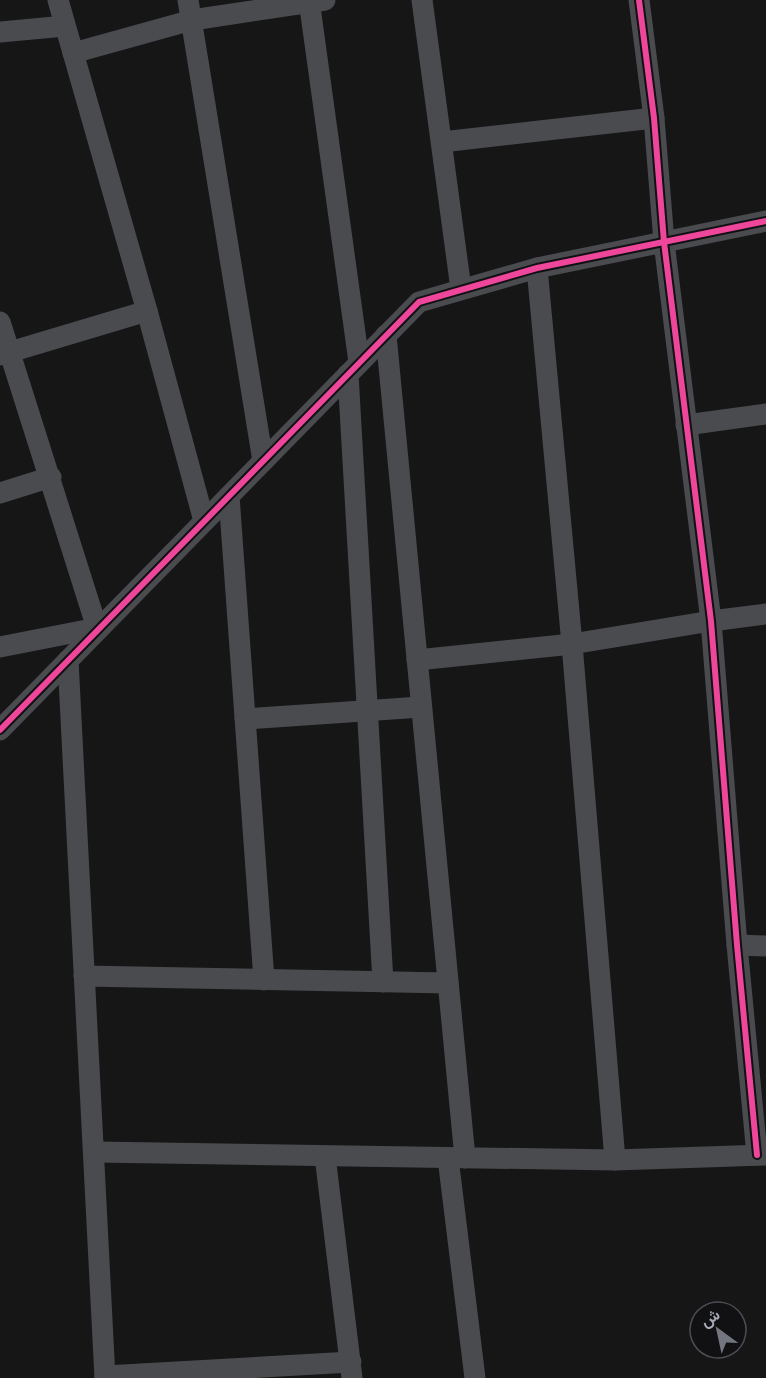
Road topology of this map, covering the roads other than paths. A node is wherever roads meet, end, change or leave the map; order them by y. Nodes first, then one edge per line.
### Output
1 (58, 0) edge
2 (422, 0) edge
3 (639, 0) edge
4 (315, 1) edge
5 (190, 10) edge
6 (65, 26) junction
7 (0, 32) edge
8 (73, 53) junction
9 (654, 118) junction
10 (442, 142) junction
11 (766, 221) edge
12 (664, 242) junction
13 (537, 268) junction
14 (461, 289) junction
15 (147, 311) junction
16 (0, 322) edge
17 (386, 335) junction
18 (4, 353) edge
19 (354, 368) junction
20 (766, 414) edge
21 (686, 425) junction
22 (263, 461) junction
23 (51, 477) junction
24 (0, 493) edge
25 (229, 496) junction
26 (204, 521) junction
27 (766, 614) edge
28 (711, 621) junction
29 (97, 628) junction
30 (572, 644) junction
31 (0, 646) edge
32 (68, 660) junction
33 (417, 660) junction
34 (421, 707) junction
35 (368, 710) junction
36 (245, 719) junction
37 (0, 730) edge
38 (737, 945) junction
39 (766, 946) edge
40 (84, 976) junction
41 (264, 980) junction
42 (383, 982) junction
43 (448, 983) junction
44 (95, 1152) junction
45 (762, 1155) edge
46 (325, 1156) junction
47 (457, 1158) junction
48 (615, 1160) junction
49 (351, 1370) edge
50 (286, 1372) edge
51 (105, 1377) edge
52 (475, 1378) edge

1 - 6 street
2 - 10 street
3 - 9 street
4 - 5 street
4 - 19 street
5 - 8 street
5 - 22 street
6 - 7 street
6 - 8 street
8 - 15 street
9 - 10 street
9 - 12 street
10 - 14 street
11 - 12 street
12 - 13 street
12 - 21 street
13 - 14 street
13 - 30 street
14 - 17 street
15 - 18 street
15 - 26 street
16 - 18 street
17 - 19 street
17 - 33 street
18 - 23 street
19 - 22 street
19 - 35 street
20 - 21 street
21 - 28 street
22 - 25 street
23 - 24 street
23 - 29 street
25 - 26 street
25 - 36 street
26 - 29 street
27 - 28 street
28 - 30 street
28 - 38 street
29 - 31 street
29 - 32 street
30 - 33 street
30 - 48 street
32 - 37 street
32 - 40 street
33 - 34 street
34 - 35 street
34 - 43 street
35 - 36 street
35 - 42 street
36 - 41 street
38 - 39 street
38 - 45 street
40 - 41 street
40 - 44 street
41 - 42 street
42 - 43 street
43 - 47 street
44 - 46 street
44 - 51 street
45 - 48 street
46 - 47 street
46 - 49 street
47 - 48 street
47 - 52 street
49 - 50 street
50 - 51 street

